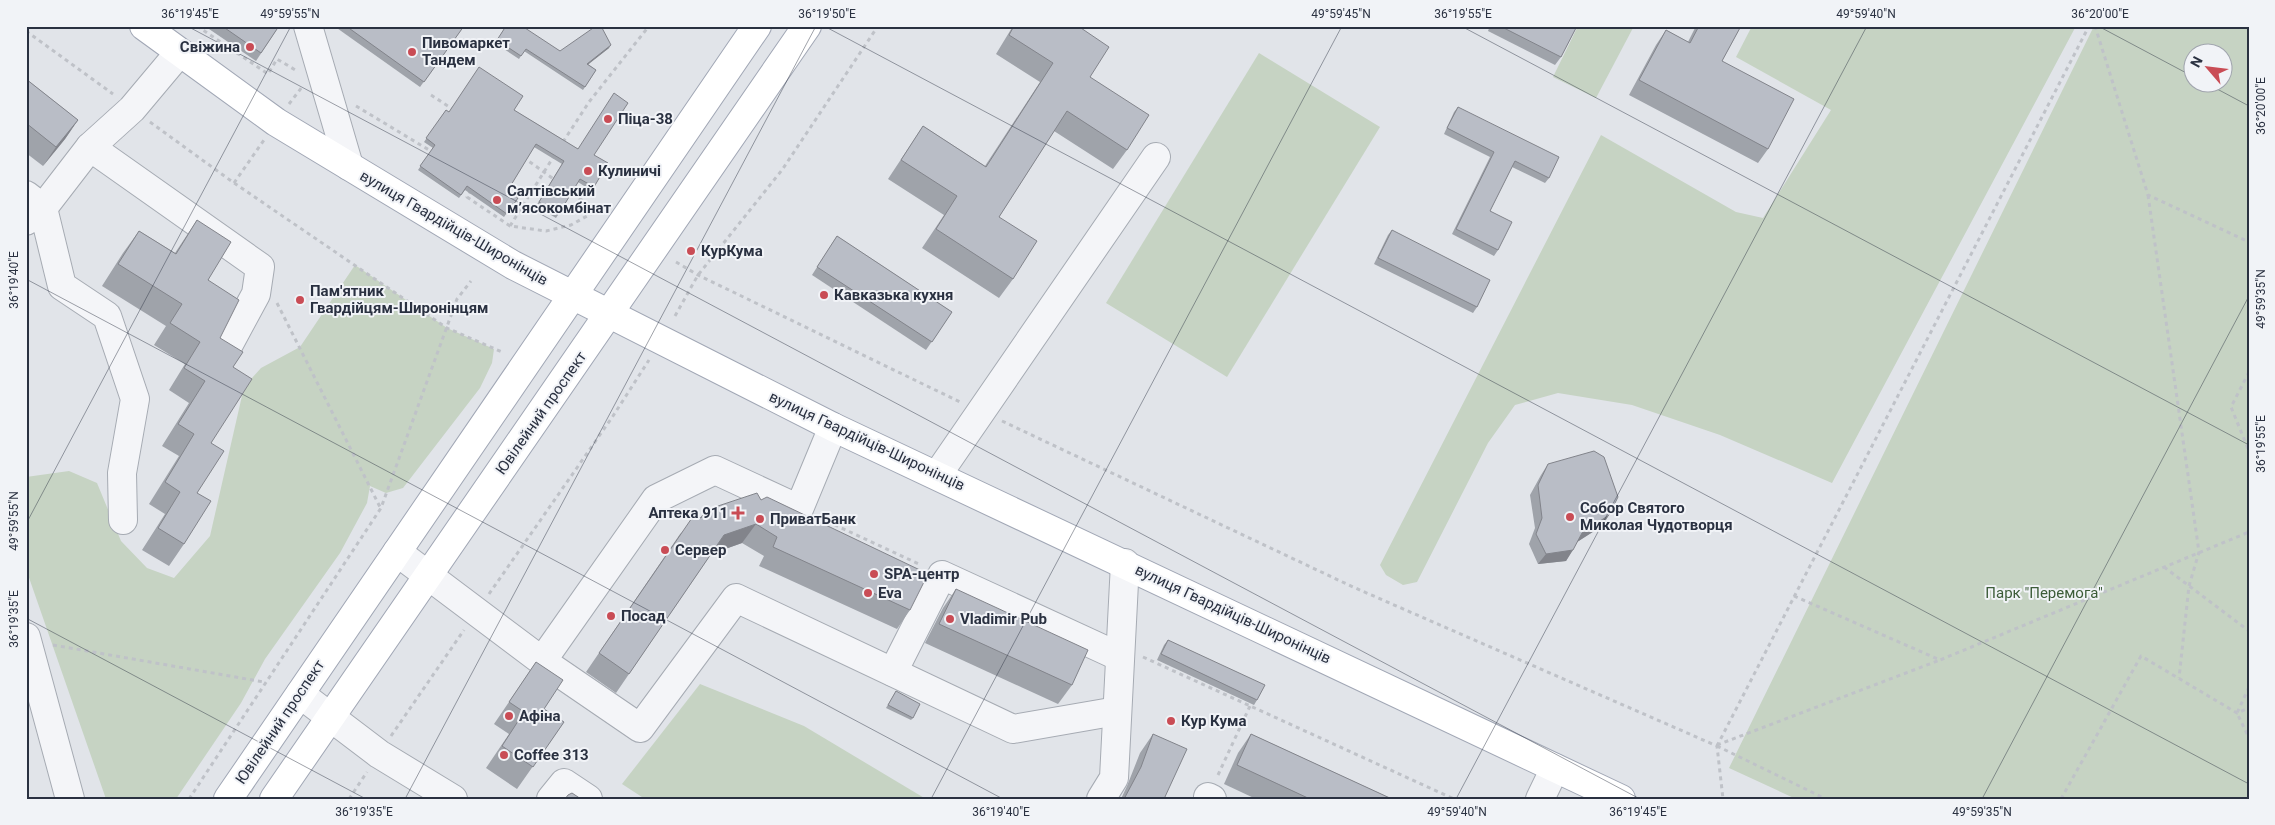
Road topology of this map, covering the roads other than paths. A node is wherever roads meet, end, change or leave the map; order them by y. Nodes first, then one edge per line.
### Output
1 (144, 26) edge
2 (308, 26) edge
3 (757, 26) edge
4 (807, 26) edge
5 (179, 53) junction
6 (90, 147) junction
7 (1156, 157) dead end
8 (349, 166) junction
9 (32, 208) edge
10 (571, 295) junction
11 (609, 312) junction
12 (229, 344) edge
13 (833, 427) junction
14 (938, 474) junction
15 (123, 520) dead end
16 (397, 552) junction
17 (1125, 563) junction
18 (428, 576) junction
19 (27, 638) edge
20 (1120, 652) junction
21 (542, 661) junction
22 (893, 672) junction
23 (300, 694) junction
24 (1117, 711) junction
25 (330, 717) junction
26 (1555, 768) junction
27 (70, 799) edge
28 (228, 799) edge
29 (274, 799) edge
30 (454, 799) edge
31 (551, 799) edge
32 (588, 799) edge
33 (1101, 799) edge
34 (1540, 799) edge
35 (1621, 799) edge

1 - 5 main road, вулиця Гвардійців-Широнінців
2 - 8 street
3 - 10 main road, Ювілейний проспект
4 - 11 main road, Ювілейний проспект
5 - 6 street
5 - 8 main road, вулиця Гвардійців-Широнінців
6 - 9 street
6 - 12 street
7 - 14 street
8 - 10 main road, вулиця Гвардійців-Широнінців
9 - 15 street
10 - 11 main road, вулиця Гвардійців-Широнінців
10 - 16 main road, Ювілейний проспект
11 - 13 main road, вулиця Гвардійців-Широнінців
11 - 18 main road, Ювілейний проспект
13 - 14 main road, вулиця Гвардійців-Широнінців
13 - 21 street
14 - 17 main road, вулиця Гвардійців-Широнінців
16 - 18 street
16 - 23 main road, Ювілейний проспект
17 - 20 street
17 - 26 main road, вулиця Гвардійців-Широнінців
18 - 21 street
18 - 25 main road, Ювілейний проспект
19 - 27 street
20 - 22 street
20 - 24 street
21 - 22 street
22 - 24 street
23 - 25 street
23 - 28 main road, Ювілейний проспект
24 - 33 street
25 - 29 main road, Ювілейний проспект
25 - 30 street
26 - 34 street
26 - 35 main road, вулиця Гвардійців-Широнінців
31 - 32 street

